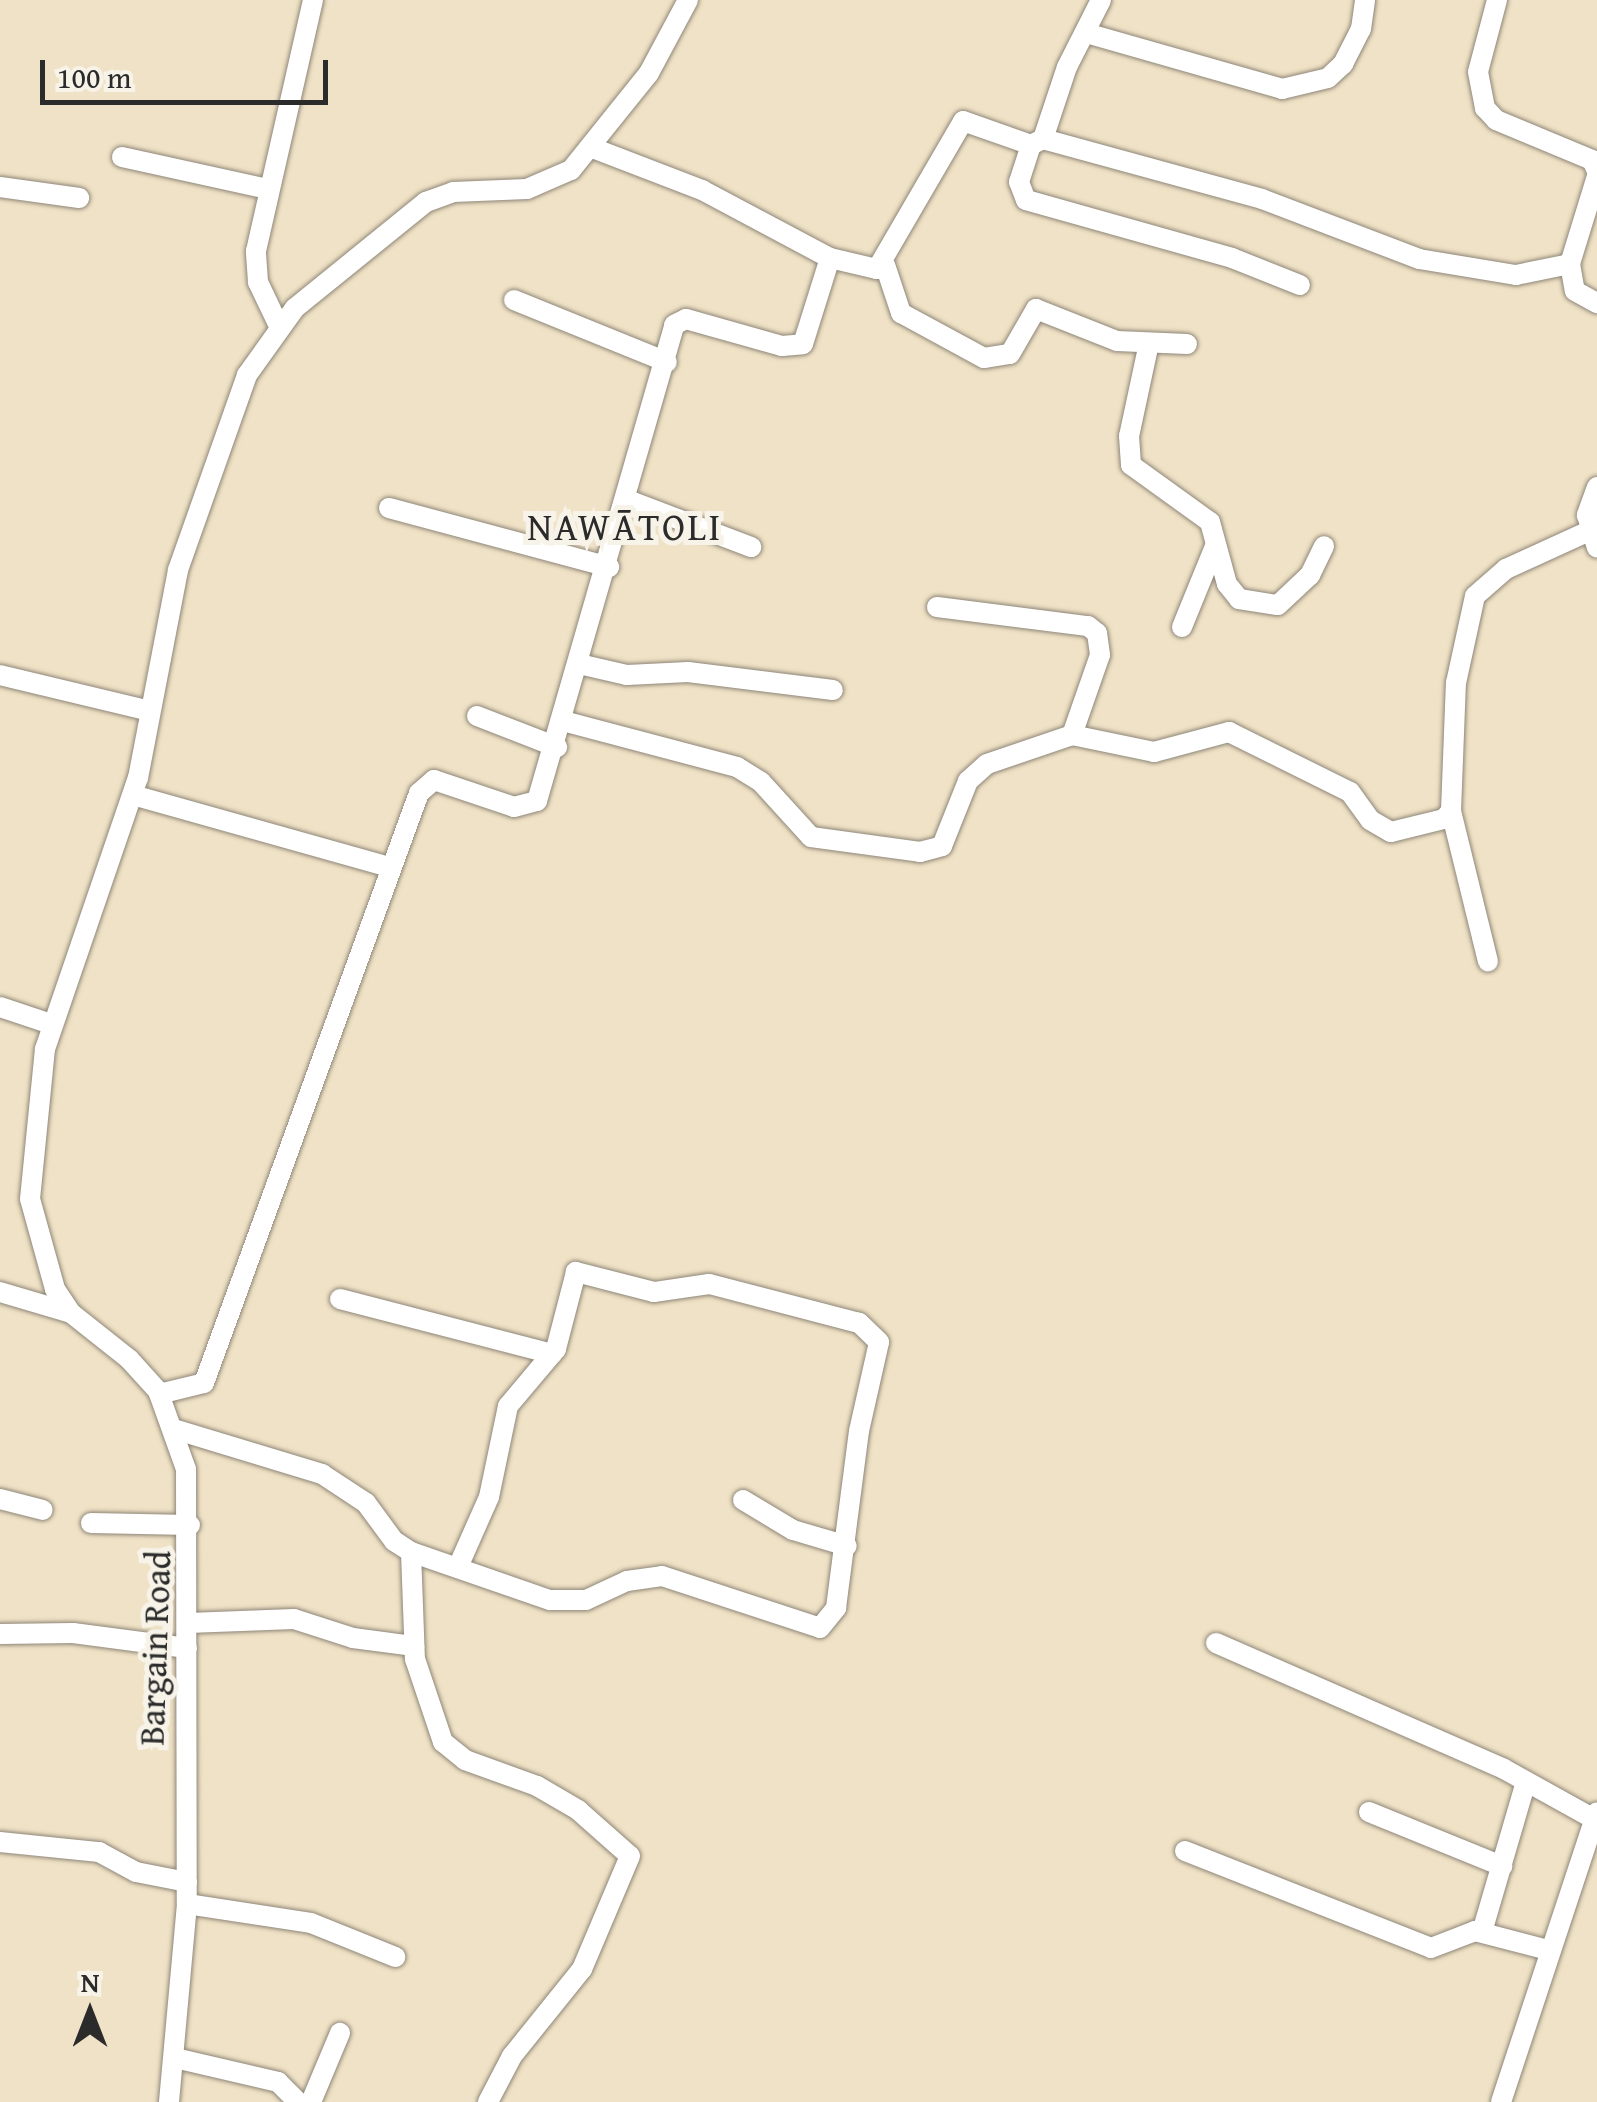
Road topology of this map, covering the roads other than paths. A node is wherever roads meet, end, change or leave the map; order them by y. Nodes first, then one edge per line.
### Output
1 (313, 0) edge
2 (688, 0) edge
3 (1101, 0) edge
4 (1365, 0) edge
5 (1496, 0) edge
6 (1086, 33) junction
7 (1037, 142) junction
8 (590, 148) junction
9 (122, 157) dead end
10 (1597, 174) edge
11 (0, 187) edge
12 (268, 189) junction
13 (78, 198) dead end
14 (830, 258) junction
15 (885, 264) junction
16 (1570, 264) junction
17 (1300, 285) dead end
18 (514, 300) dead end
19 (1597, 303) edge
20 (278, 324) junction
21 (1149, 343) junction
22 (1186, 344) dead end
23 (667, 362) junction
24 (1597, 486) edge
25 (628, 500) junction
26 (389, 508) dead end
27 (1218, 536) junction
28 (1592, 540) edge
29 (1324, 546) dead end
30 (751, 547) dead end
31 (609, 567) junction
32 (937, 607) dead end
33 (1182, 626) dead end
34 (579, 664) junction
35 (0, 676) edge
36 (832, 690) dead end
37 (150, 711) junction
38 (477, 716) dead end
39 (563, 722) junction
40 (1072, 735) junction
41 (557, 747) junction
42 (133, 795) junction
43 (1451, 811) junction
44 (390, 867) junction
45 (1488, 962) dead end
46 (0, 1008) edge
47 (52, 1024) junction
48 (0, 1292) edge
49 (340, 1299) dead end
50 (71, 1314) junction
51 (552, 1354) junction
52 (159, 1394) junction
53 (177, 1430) junction
54 (0, 1499) edge
55 (743, 1500) dead end
56 (43, 1510) dead end
57 (92, 1522) dead end
58 (190, 1525) junction
59 (847, 1546) junction
60 (411, 1552) junction
61 (458, 1566) junction
62 (188, 1623) junction
63 (0, 1634) edge
64 (1216, 1643) dead end
65 (414, 1646) junction
66 (187, 1648) junction
67 (1526, 1782) junction
68 (1370, 1812) dead end
69 (1596, 1815) edge
70 (0, 1842) edge
71 (1185, 1851) dead end
72 (1502, 1866) junction
73 (187, 1882) junction
74 (187, 1904) junction
75 (1482, 1932) junction
76 (1548, 1950) junction
77 (395, 1956) dead end
78 (340, 2033) dead end
79 (175, 2058) junction
80 (169, 2102) edge
81 (298, 2102) edge
82 (311, 2102) edge
83 (488, 2102) edge
84 (1501, 2102) edge

1 - 12 street
2 - 8 street
3 - 6 street
4 - 6 street
5 - 10 street
6 - 7 street
7 - 15 street
7 - 16 street
7 - 17 street
8 - 14 street
8 - 20 street
9 - 12 street
10 - 16 street
11 - 13 street
12 - 20 street
14 - 15 street
14 - 23 street
15 - 21 street
16 - 19 street
18 - 23 street
20 - 37 street
21 - 22 street
21 - 27 street
23 - 25 street
24 - 28 street
25 - 30 street
25 - 31 street
26 - 31 street
27 - 29 street
27 - 33 street
28 - 43 street
31 - 34 street
32 - 40 street
34 - 36 street
34 - 39 street
35 - 37 street
37 - 42 street
38 - 41 street
39 - 40 street
39 - 41 street
40 - 43 street
41 - 44 street
42 - 44 street
42 - 47 street
43 - 45 street
44 - 52 street
46 - 47 street
47 - 50 street
48 - 50 street, Bargain Road
49 - 51 street
50 - 52 street, Bargain Road
51 - 59 street
51 - 61 street
52 - 53 street, Bargain Road
53 - 58 street, Bargain Road
53 - 60 street
54 - 56 street
55 - 59 street
57 - 58 street
58 - 62 street, Bargain Road
59 - 61 street
60 - 61 street
60 - 65 street
62 - 65 street
62 - 66 street, Bargain Road
63 - 66 street
64 - 67 street
65 - 83 street
66 - 73 street, Bargain Road
67 - 69 street
67 - 72 street
68 - 72 street
69 - 76 street
70 - 73 street
71 - 75 street
72 - 75 street
73 - 74 street, Bargain Road
74 - 77 street
74 - 79 street, Bargain Road
75 - 76 street
76 - 84 street
78 - 82 street
79 - 80 street, Bargain Road
79 - 81 street

